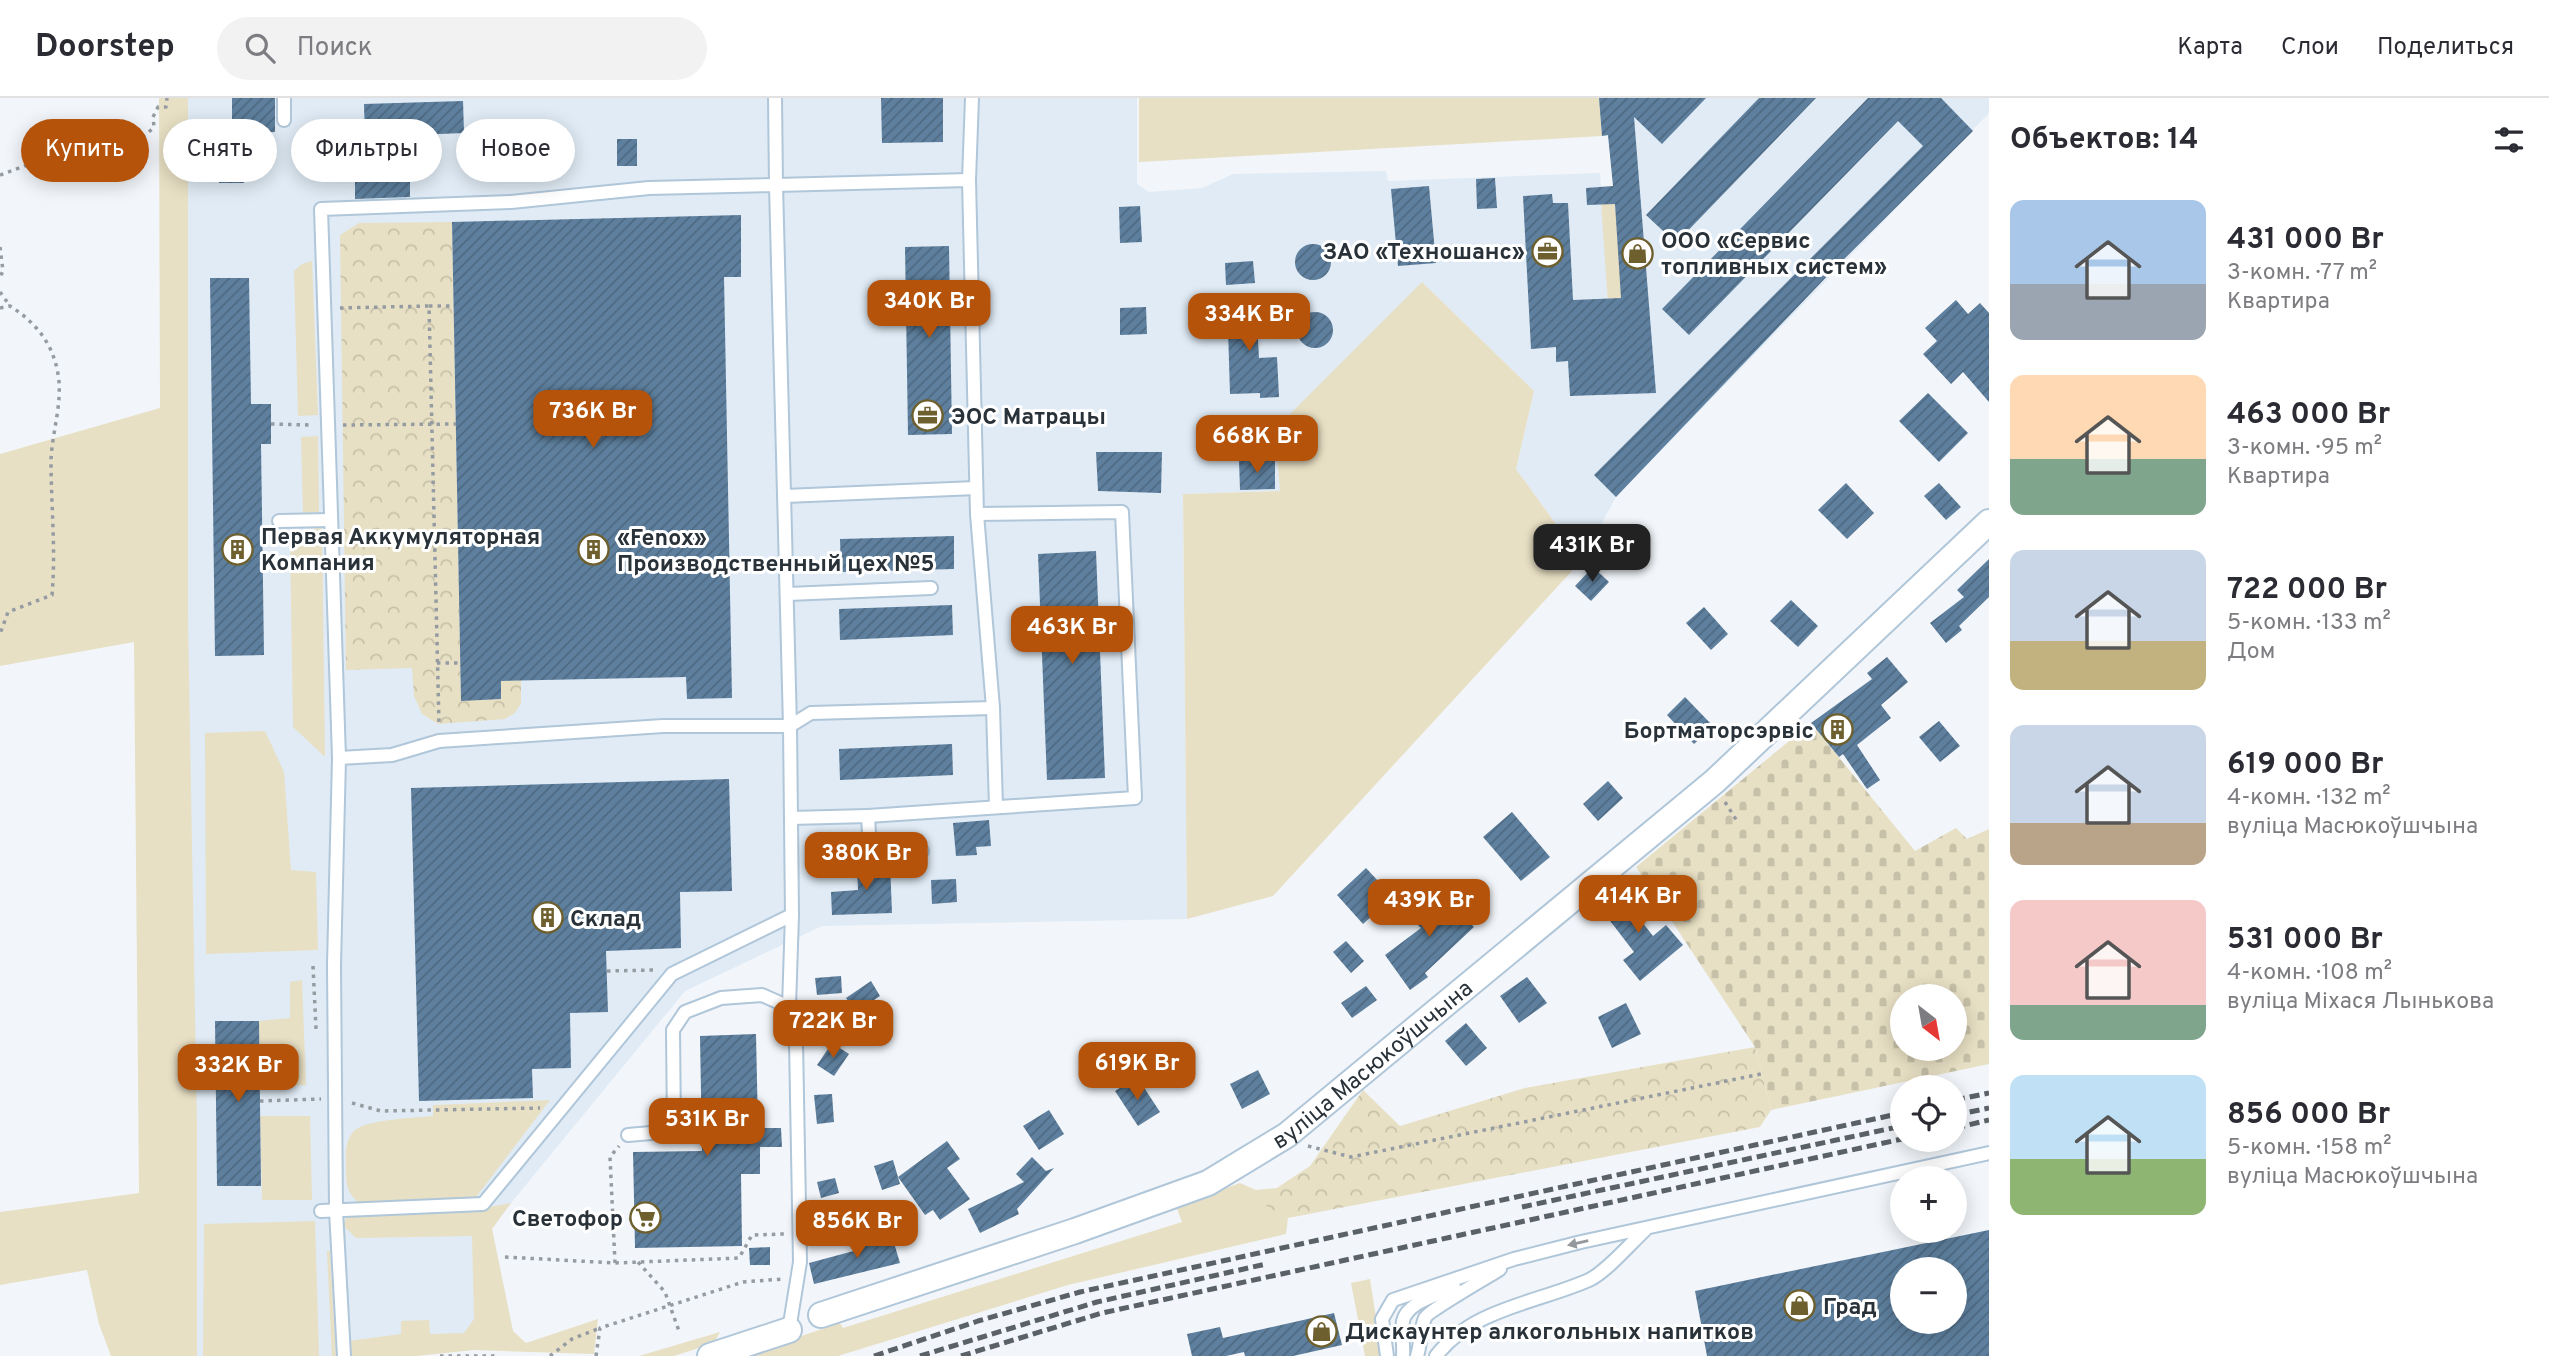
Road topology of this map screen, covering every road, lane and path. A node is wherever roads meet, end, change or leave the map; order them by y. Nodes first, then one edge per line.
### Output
1 (167, 98) edge
2 (284, 98) edge
3 (775, 98) edge
4 (972, 98) edge
5 (284, 120) dead end
6 (0, 175) edge
7 (969, 180) junction
8 (776, 185) junction
9 (0, 247) edge
10 (0, 276) edge
11 (0, 292) edge
12 (10, 306) junction
13 (429, 306) junction
14 (453, 306) dead end
15 (0, 308) edge
16 (324, 309) junction
17 (271, 424) dead end
18 (431, 424) junction
19 (456, 424) dead end
20 (329, 425) junction
21 (976, 488) junction
22 (785, 496) junction
23 (977, 514) junction
24 (331, 520) junction
25 (279, 522) dead end
26 (1989, 522) edge
27 (931, 588) dead end
28 (788, 594) junction
29 (0, 634) edge
30 (437, 663) junction
31 (459, 663) dead end
32 (993, 708) junction
33 (790, 726) junction
34 (439, 741) junction
35 (339, 758) junction
36 (996, 807) junction
37 (868, 816) junction
38 (791, 818) junction
39 (922, 851) dead end
40 (792, 915) junction
41 (607, 971) dead end
42 (654, 980) dead end
43 (789, 1007) junction
44 (1761, 1074) dead end
45 (335, 1099) junction
46 (260, 1101) dead end
47 (546, 1108) dead end
48 (628, 1135) joint
49 (1287, 1135) junction
50 (1989, 1153) edge
51 (321, 1211) dead end
52 (335, 1211) junction
53 (635, 1219) dead end
54 (612, 1220) junction
55 (1645, 1230) junction
56 (800, 1233) junction
57 (505, 1257) dead end
58 (1514, 1259) junction
59 (637, 1262) junction
60 (615, 1263) junction
61 (797, 1278) junction
62 (670, 1306) junction
63 (821, 1315) dead end
64 (600, 1328) junction
65 (789, 1330) joint
66 (679, 1331) dead end
67 (344, 1356) edge
68 (440, 1356) edge
69 (484, 1356) edge
70 (497, 1356) edge
71 (550, 1356) edge
72 (596, 1356) edge
73 (710, 1356) edge
74 (1387, 1356) edge
75 (1403, 1356) edge
76 (1417, 1356) edge
77 (1436, 1356) edge

1 - 6 path
2 - 5 lane
3 - 8 lane
4 - 7 lane
7 - 8 lane
7 - 21 lane
8 - 16 lane
8 - 22 lane
9 - 10 path
11 - 12 path
12 - 15 path
12 - 29 path
13 - 14 path
13 - 16 path
13 - 18 path
16 - 20 lane
17 - 20 path
18 - 19 path
18 - 20 path
18 - 30 path
20 - 24 lane
21 - 22 lane
21 - 23 lane
22 - 28 lane
23 - 32 lane
23 - 36 lane
24 - 25 lane
24 - 35 lane
26 - 49 street, вуліца Масюкоўшчына
27 - 28 lane
28 - 33 lane
30 - 31 path
30 - 34 path
32 - 33 lane
32 - 36 lane
33 - 34 lane
33 - 38 lane
34 - 35 lane
35 - 45 lane
36 - 37 lane
37 - 38 lane
37 - 39 lane
38 - 40 lane
40 - 43 lane
40 - 52 lane
41 - 42 path
43 - 48 lane
43 - 56 lane
44 - 49 path
45 - 46 path
45 - 47 path
45 - 52 lane
48 - 54 path
49 - 63 street, вуліца Масюкоўшчына
50 - 55 lane
51 - 52 lane
52 - 67 lane
53 - 54 path
54 - 60 path
55 -> 58 lane
55 - 77 lane
56 - 59 path
56 - 61 lane
57 - 60 path
58 - 74 lane
58 - 75 lane
58 - 76 lane
59 - 60 path
59 - 62 path
61 - 62 path
61 - 65 lane
62 - 64 path
62 - 66 path
64 - 71 path
64 - 72 path
65 - 73 street
68 - 69 path
69 - 70 path

